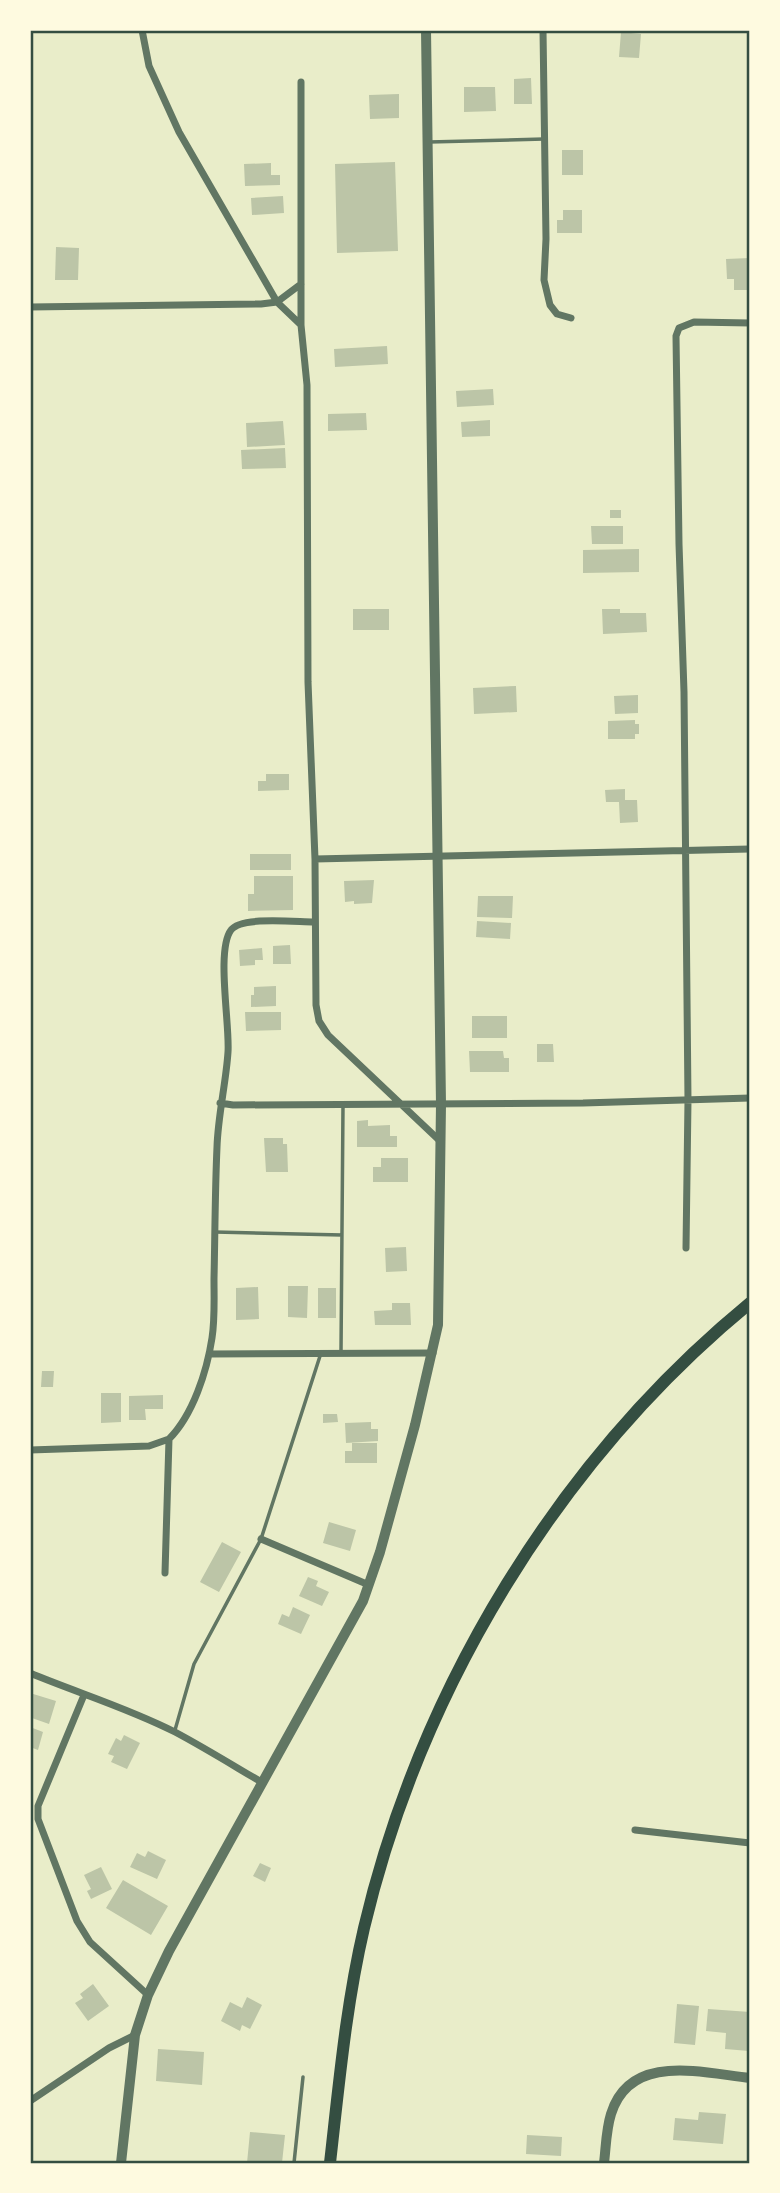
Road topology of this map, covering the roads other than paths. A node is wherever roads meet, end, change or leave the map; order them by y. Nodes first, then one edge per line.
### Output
1 (142, 30) edge
2 (426, 30) edge
3 (543, 30) edge
4 (301, 82) dead end
5 (545, 139) junction
6 (427, 142) junction
7 (301, 284) junction
8 (277, 302) junction
9 (30, 307) edge
10 (571, 318) dead end
11 (750, 323) edge
12 (301, 325) junction
13 (684, 849) junction
14 (750, 849) edge
15 (438, 856) junction
16 (315, 859) junction
17 (314, 922) junction
18 (750, 1098) edge
19 (688, 1100) junction
20 (220, 1103) junction
21 (343, 1104) junction
22 (401, 1104) junction
23 (440, 1104) junction
24 (440, 1141) junction
25 (215, 1232) junction
26 (342, 1234) junction
27 (686, 1248) dead end
28 (750, 1303) edge
29 (341, 1352) junction
30 (321, 1353) junction
31 (433, 1353) junction
32 (209, 1354) junction
33 (169, 1439) junction
34 (30, 1450) edge
35 (261, 1539) junction
36 (165, 1573) dead end
37 (369, 1585) junction
38 (30, 1673) edge
39 (84, 1695) junction
40 (174, 1731) junction
41 (263, 1783) junction
42 (635, 1830) dead end
43 (750, 1843) edge
44 (148, 1995) junction
45 (135, 2035) junction
46 (303, 2077) dead end
47 (750, 2078) edge
48 (30, 2101) edge
49 (121, 2163) edge
50 (294, 2163) edge
51 (330, 2163) edge
52 (604, 2163) edge

1 - 8 street
2 - 6 street
3 - 5 street
4 - 7 street
5 - 6 lane
5 - 10 street
6 - 15 street
7 - 8 street
7 - 12 street
8 - 9 street
8 - 12 street
11 - 13 street
12 - 16 street
13 - 14 street
13 - 15 street
13 - 19 street
15 - 16 street
15 - 23 street
16 - 17 street
17 - 20 street
17 - 22 street
18 - 19 street
19 - 23 street
19 - 27 street
20 - 21 street
20 - 25 street
21 - 22 street
21 - 26 lane
22 - 23 street
22 - 24 street
23 - 24 street
24 - 31 street
25 - 26 lane
25 - 32 street
26 - 29 lane
28 - 51 highway
29 - 30 street
29 - 31 street
30 - 32 street
30 - 35 lane
31 - 37 street
32 - 33 street
33 - 34 street
33 - 36 street
35 - 37 street
35 - 40 lane
37 - 41 street
38 - 39 street
39 - 40 street
39 - 44 street
40 - 41 street
41 - 44 street
42 - 43 street
44 - 45 street
45 - 48 street
45 - 49 street
46 - 50 lane
47 - 52 street

